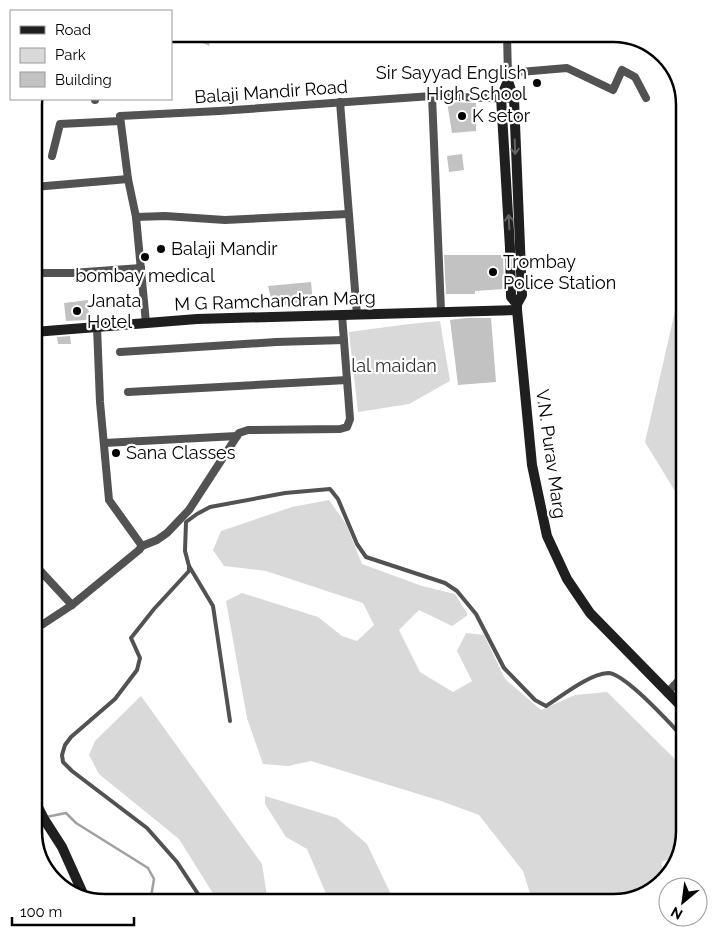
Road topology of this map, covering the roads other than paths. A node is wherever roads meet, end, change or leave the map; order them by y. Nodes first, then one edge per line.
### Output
1 (507, 43) edge
2 (508, 77) junction
3 (432, 96) junction
4 (501, 98) junction
5 (514, 98) junction
6 (646, 98) dead end
7 (340, 102) junction
8 (120, 121) junction
9 (52, 156) dead end
10 (510, 165) junction
11 (128, 180) junction
12 (43, 186) edge
13 (348, 214) junction
14 (136, 217) junction
15 (141, 268) junction
16 (43, 273) edge
17 (517, 307) junction
18 (441, 311) junction
19 (342, 314) junction
20 (357, 315) junction
21 (146, 323) junction
22 (97, 327) junction
23 (43, 331) edge
24 (344, 340) junction
25 (120, 352) dead end
26 (347, 380) junction
27 (128, 392) dead end
28 (237, 436) junction
29 (104, 443) junction
30 (142, 546) junction
31 (189, 566) junction
32 (42, 573) edge
33 (72, 605) junction
34 (42, 625) edge
35 (676, 683) edge
36 (667, 693) junction
37 (676, 700) edge
38 (230, 721) dead end
39 (676, 730) edge
40 (42, 815) edge
41 (81, 890) edge
42 (198, 894) edge

1 - 2 street, V.N. Purav Marg
2 - 4 street, V.N. Purav Marg
2 - 5 street, V.N. Purav Marg
2 - 6 street
3 - 4 street, Balaji Mandir Road
3 - 7 street, Balaji Mandir Road
3 - 18 street
4 - 5 street, Balaji Mandir Road
4 - 10 street, V.N. Purav Marg
5 -> 10 street, V.N. Purav Marg
7 - 8 street, Balaji Mandir Road
7 - 13 street
8 - 9 street
8 - 11 street
10 - 17 street, V.N. Purav Marg
11 - 12 street
11 - 14 street
13 - 14 street
13 - 20 street
14 - 15 street
15 - 16 street
15 - 21 street
17 - 18 street, M G Ramchandran Marg
17 - 36 street, V.N. Purav Marg
18 - 20 street, M G Ramchandran Marg
19 - 20 street, M G Ramchandran Marg
19 - 21 street, M G Ramchandran Marg
19 - 24 street
21 - 22 street, M G Ramchandran Marg
22 - 23 street, M G Ramchandran Marg
22 - 29 street
24 - 25 street
24 - 26 street
26 - 27 street
26 - 28 street
28 - 29 street
28 - 30 street
29 - 30 street
30 - 33 street
31 - 38 lane
31 - 39 lane
31 - 42 lane
32 - 33 street
33 - 34 street
35 - 36 street
36 - 37 street, V.N. Purav Marg
40 - 41 street

